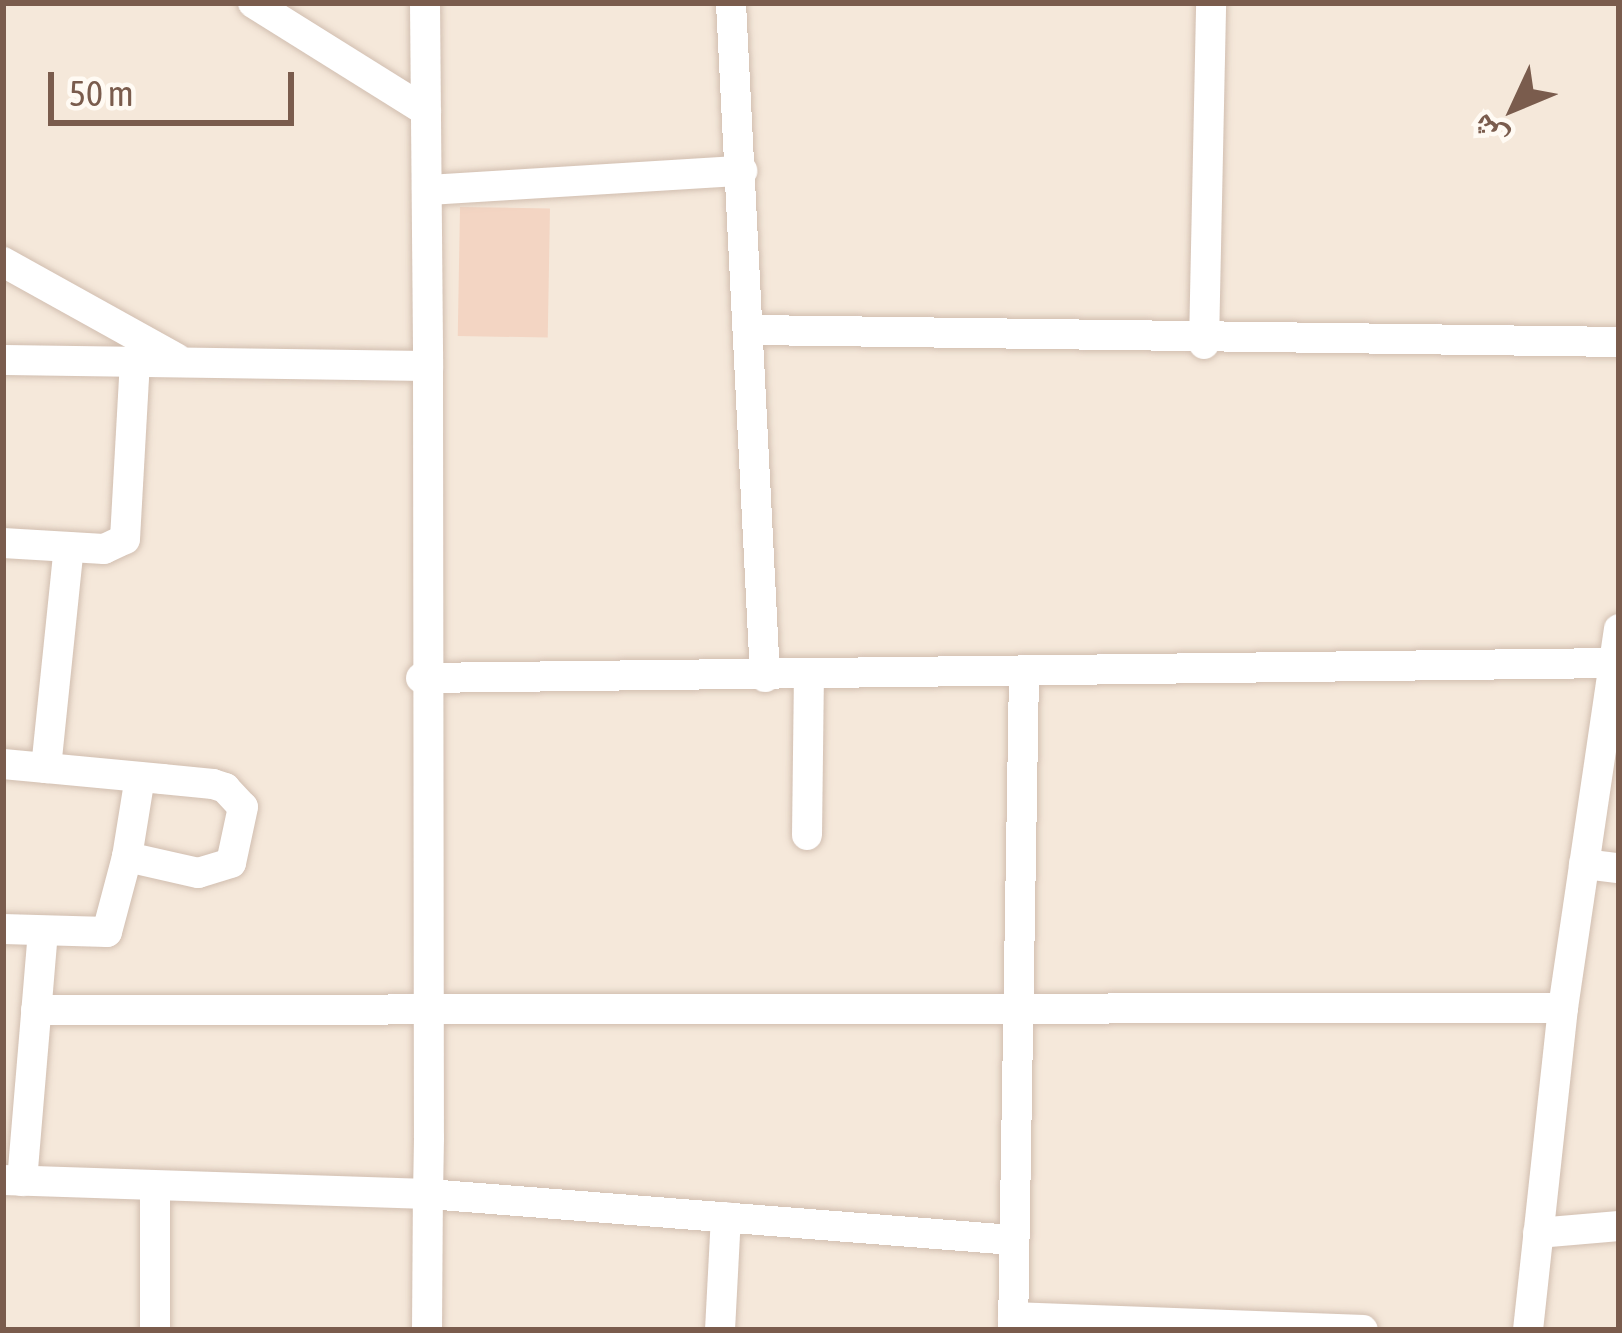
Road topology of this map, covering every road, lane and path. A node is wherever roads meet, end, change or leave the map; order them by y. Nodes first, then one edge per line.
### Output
1 (253, 3) edge
2 (425, 3) edge
3 (731, 3) edge
4 (1211, 3) edge
5 (426, 111) junction
6 (742, 171) junction
7 (427, 190) junction
8 (3, 262) edge
9 (752, 330) junction
10 (1619, 342) edge
11 (1204, 344) junction
12 (3, 360) edge
13 (135, 361) junction
14 (183, 362) junction
15 (428, 366) junction
16 (3, 543) edge
17 (69, 547) junction
18 (1619, 629) edge
19 (1616, 663) edge
20 (1024, 675) junction
21 (765, 677) junction
22 (809, 677) junction
23 (421, 678) junction
24 (3, 764) edge
25 (46, 768) junction
26 (140, 777) junction
27 (807, 835) dead end
28 (127, 857) junction
29 (1584, 864) junction
30 (1619, 868) edge
31 (3, 929) edge
32 (43, 932) junction
33 (1563, 1008) junction
34 (36, 1010) junction
35 (1019, 1011) junction
36 (425, 1013) junction
37 (13, 1180) edge
38 (155, 1190) junction
39 (428, 1194) junction
40 (726, 1217) junction
41 (1619, 1226) edge
42 (1538, 1233) junction
43 (1012, 1240) junction
44 (1013, 1323) edge
45 (155, 1330) edge
46 (427, 1330) edge
47 (721, 1330) edge
48 (1364, 1330) edge
49 (1528, 1330) edge

1 - 5 street
2 - 5 street
3 - 6 street
4 - 11 street
5 - 7 street
6 - 7 street
6 - 9 street
7 - 15 street
8 - 14 street
9 - 11 street
9 - 21 street
10 - 11 street
12 - 13 street
13 - 14 street
13 - 17 street
14 - 15 street
15 - 23 street
16 - 17 street
17 - 25 street
18 - 19 street
19 - 20 street
19 - 29 street
20 - 22 street
20 - 35 street
21 - 22 street
21 - 23 street
22 - 27 street
23 - 36 street
24 - 25 street
25 - 26 street
26 - 28 street
26 - 28 street
28 - 32 street
29 - 30 street
29 - 33 street
31 - 32 street
32 - 34 street
33 - 35 street
33 - 42 street
34 - 36 street
34 - 37 street
35 - 36 street
35 - 43 street
36 - 39 street
37 - 38 street
38 - 39 street
38 - 45 street
39 - 40 street
39 - 46 street
40 - 43 street
40 - 47 street
41 - 42 street
42 - 49 street
43 - 44 street
44 - 48 street

